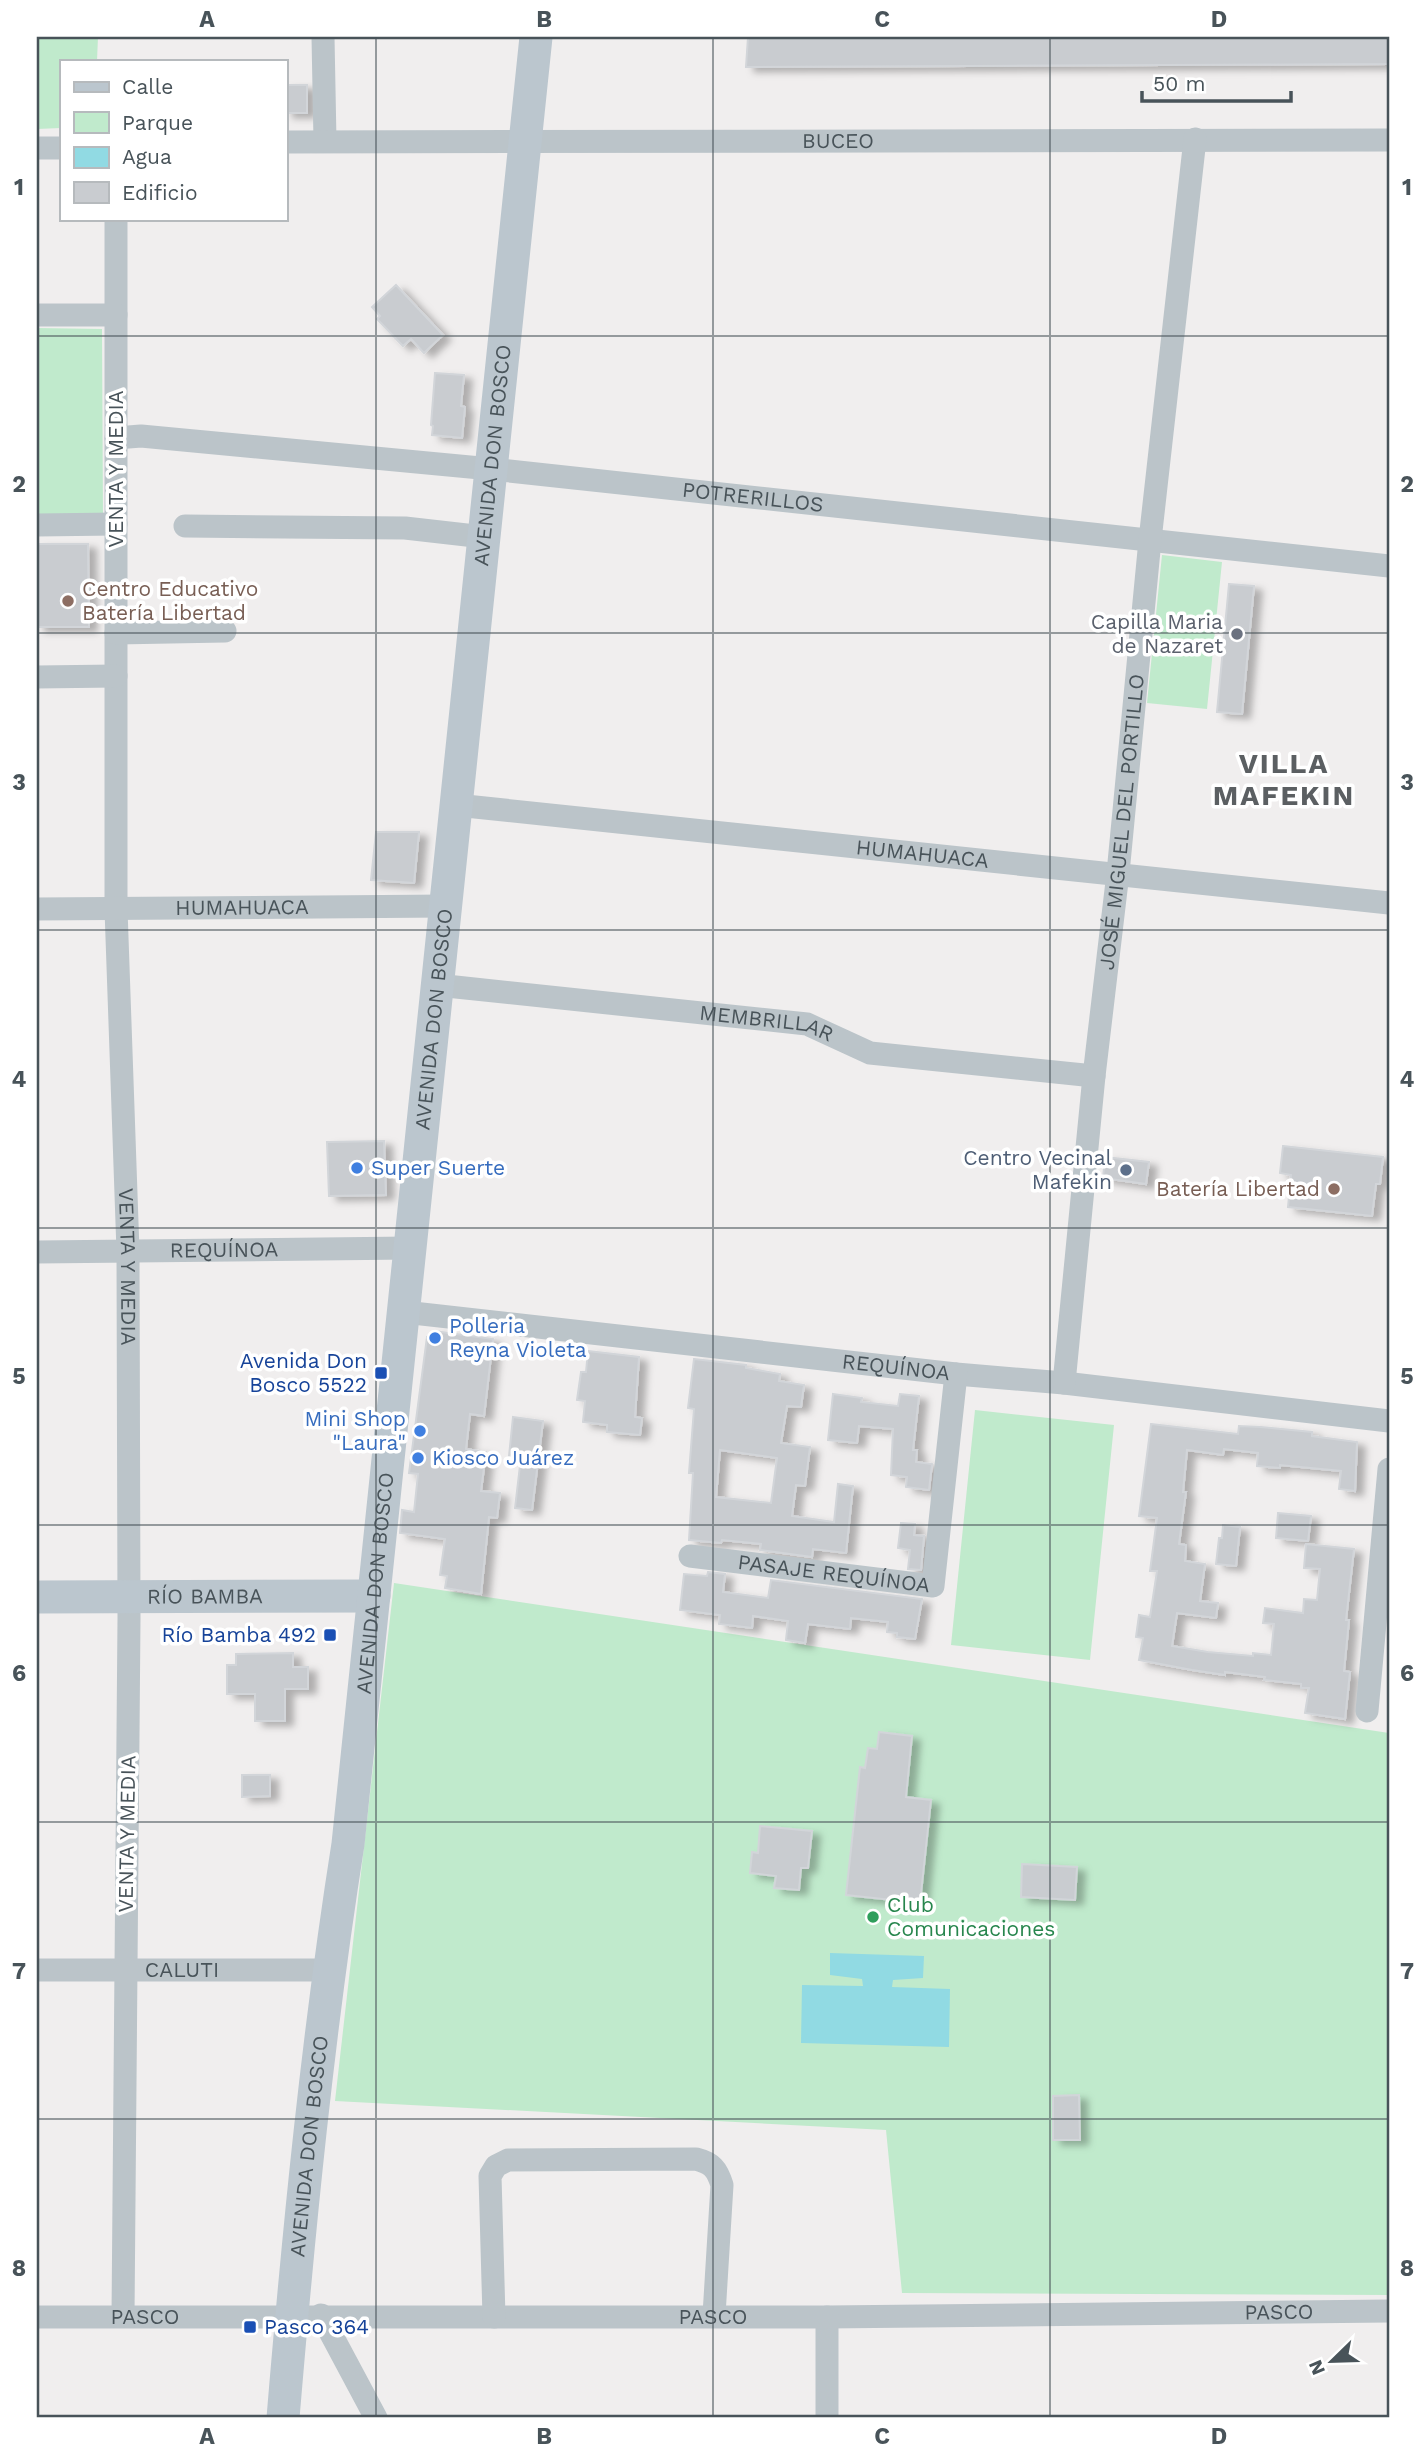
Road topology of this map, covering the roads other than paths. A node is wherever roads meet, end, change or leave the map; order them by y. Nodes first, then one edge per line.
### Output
1 (323, 37) edge
2 (536, 37) edge
3 (1195, 139) junction
4 (525, 140) junction
5 (1389, 140) edge
6 (325, 141) junction
7 (287, 142) edge
8 (37, 148) edge
9 (60, 148) edge
10 (116, 220) edge
11 (37, 315) edge
12 (116, 315) junction
13 (116, 438) junction
14 (491, 469) junction
15 (116, 524) junction
16 (37, 525) edge
17 (184, 526) dead end
18 (484, 537) junction
19 (1150, 540) junction
20 (1389, 566) edge
21 (225, 631) dead end
22 (116, 633) junction
23 (116, 676) junction
24 (37, 677) edge
25 (456, 805) junction
26 (1118, 873) junction
27 (1389, 902) edge
28 (446, 906) junction
29 (37, 909) edge
30 (116, 909) junction
31 (438, 985) junction
32 (1094, 1076) junction
33 (410, 1248) junction
34 (128, 1251) junction
35 (37, 1252) edge
36 (404, 1312) junction
37 (956, 1374) junction
38 (1064, 1383) junction
39 (1389, 1421) edge
40 (1389, 1469) edge
41 (690, 1556) dead end
42 (37, 1597) edge
43 (129, 1607) junction
44 (373, 1607) junction
45 (37, 1619) edge
46 (1367, 1711) dead end
47 (125, 1969) junction
48 (37, 1970) edge
49 (328, 1970) junction
50 (1389, 2311) edge
51 (306, 2315) junction
52 (714, 2315) junction
53 (122, 2316) junction
54 (828, 2316) junction
55 (37, 2317) edge
56 (494, 2317) junction
57 (284, 2418) edge
58 (376, 2418) edge
59 (827, 2418) edge

1 - 6 street
2 - 4 main road, AVENIDA DON BOSCO
3 - 4 street, BUCEO
3 - 5 street, BUCEO
3 - 19 street, JOSÉ MIGUEL DEL PORTILLO
4 - 6 street, BUCEO
4 - 14 main road, AVENIDA DON BOSCO
6 - 7 street, BUCEO
8 - 9 street
10 - 12 street, VENTA Y MEDIA
11 - 12 street
12 - 13 street, VENTA Y MEDIA
13 - 14 street, POTRERILLOS
13 - 15 street, VENTA Y MEDIA
14 - 18 main road, AVENIDA DON BOSCO
14 - 19 street, POTRERILLOS
15 - 16 street
15 - 22 street, VENTA Y MEDIA
17 - 18 street
18 - 25 main road, AVENIDA DON BOSCO
19 - 20 street, POTRERILLOS
19 - 26 street, JOSÉ MIGUEL DEL PORTILLO
21 - 22 street
22 - 23 street, VENTA Y MEDIA
23 - 24 street
23 - 30 street, VENTA Y MEDIA
25 - 26 street, HUMAHUACA
25 - 28 main road, AVENIDA DON BOSCO
26 - 27 street, HUMAHUACA
26 - 32 street, JOSÉ MIGUEL DEL PORTILLO
28 - 30 street, HUMAHUACA
28 - 31 main road, AVENIDA DON BOSCO
29 - 30 street, HUMAHUACA
30 - 34 street, VENTA Y MEDIA
31 - 32 street, MEMBRILLAR
31 - 33 main road, AVENIDA DON BOSCO
32 - 38 street, JOSÉ MIGUEL DEL PORTILLO
33 - 34 street, REQUÍNOA
33 - 36 main road, AVENIDA DON BOSCO
34 - 35 street, REQUÍNOA
34 - 43 street, VENTA Y MEDIA
36 - 37 street, REQUÍNOA
36 - 44 main road, AVENIDA DON BOSCO
37 - 38 street, REQUÍNOA
37 - 41 street, PASAJE REQUÍNOA
38 - 39 street, REQUÍNOA
40 - 46 street
42 - 43 main road, RÍO BAMBA
43 - 44 main road, RÍO BAMBA
43 - 45 main road, RÍO BAMBA
43 - 47 street, VENTA Y MEDIA
44 - 49 main road, AVENIDA DON BOSCO
47 - 48 street, CALUTI
47 - 49 street, CALUTI
47 - 53 street, VENTA Y MEDIA
49 - 51 main road, AVENIDA DON BOSCO
50 - 54 street, PASCO
51 - 53 street, PASCO
51 - 56 street, PASCO
51 - 57 main road, AVENIDA DON BOSCO
51 - 58 street
52 - 54 street, PASCO
52 - 56 street, PASCO
52 - 56 street
53 - 55 street, PASCO
54 - 59 street

